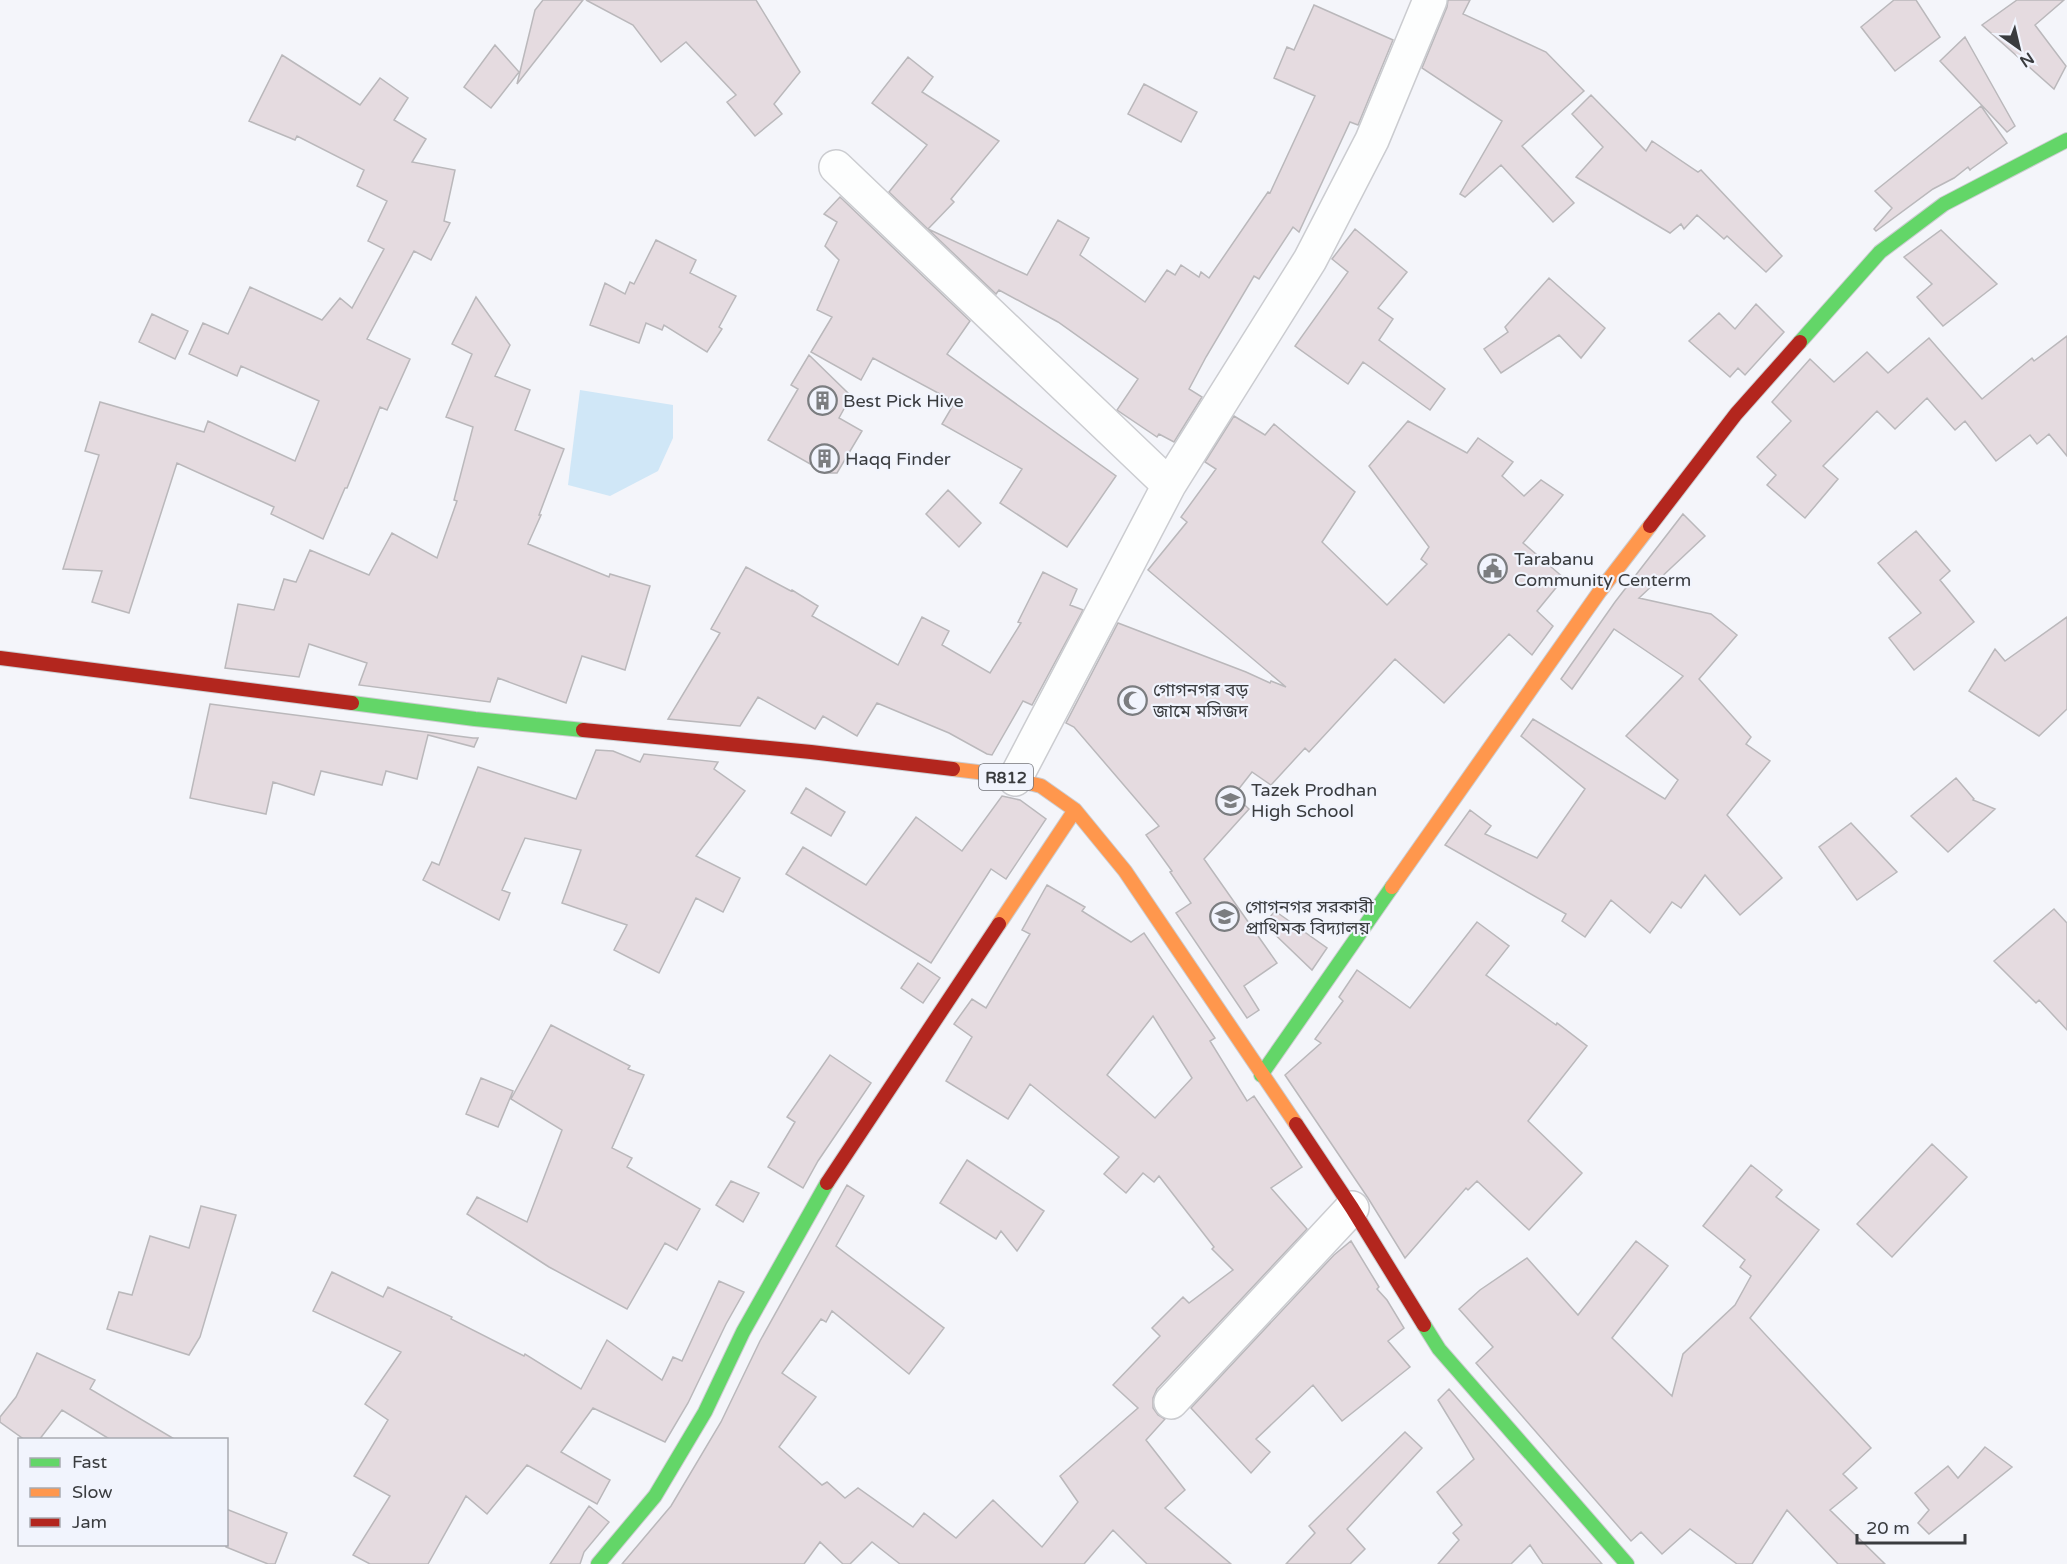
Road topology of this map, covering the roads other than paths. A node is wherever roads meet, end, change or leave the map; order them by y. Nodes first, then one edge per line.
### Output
1 (1430, 0) edge
2 (2067, 140) edge
3 (836, 167) dead end
4 (1169, 485) junction
5 (0, 658) edge
6 (1015, 779) junction
7 (1074, 810) junction
8 (1261, 1075) junction
9 (1352, 1208) junction
10 (1171, 1402) dead end
11 (598, 1564) edge
12 (1627, 1564) edge

1 - 4 street
2 - 8 street
3 - 4 street
4 - 6 street
5 - 6 street, R812
6 - 7 street, R812
7 - 8 street, R812
7 - 11 street
8 - 9 street, R812
9 - 10 street
9 - 12 street, R812

